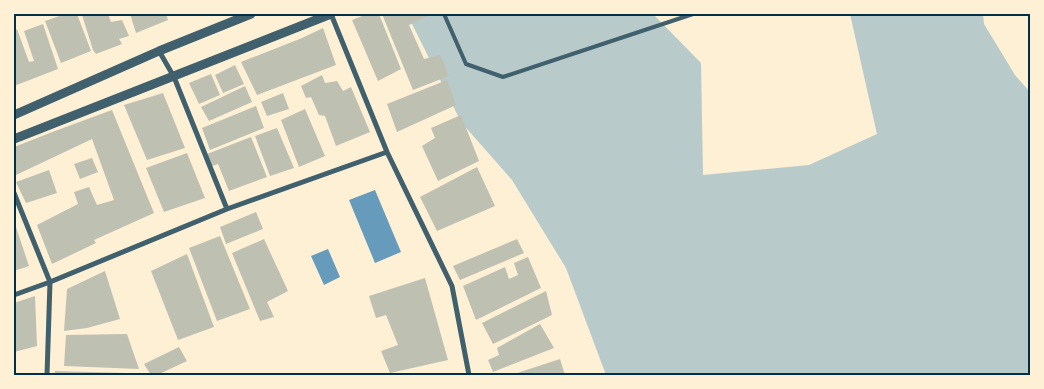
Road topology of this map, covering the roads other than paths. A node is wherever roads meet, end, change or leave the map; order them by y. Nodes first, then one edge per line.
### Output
1 (251, 14) edge
2 (331, 14) edge
3 (444, 14) edge
4 (693, 14) edge
5 (159, 51) junction
6 (174, 77) junction
7 (14, 115) edge
8 (14, 139) edge
9 (387, 152) junction
10 (14, 193) edge
11 (227, 209) junction
12 (50, 282) junction
13 (14, 295) edge
14 (47, 375) edge
15 (468, 375) edge

1 - 5 street
2 - 6 street
2 - 9 street
3 - 4 lane
5 - 6 street
5 - 7 street
6 - 8 street
6 - 11 street
9 - 11 street
9 - 15 street
10 - 12 street
11 - 12 street
12 - 13 street
12 - 14 street

